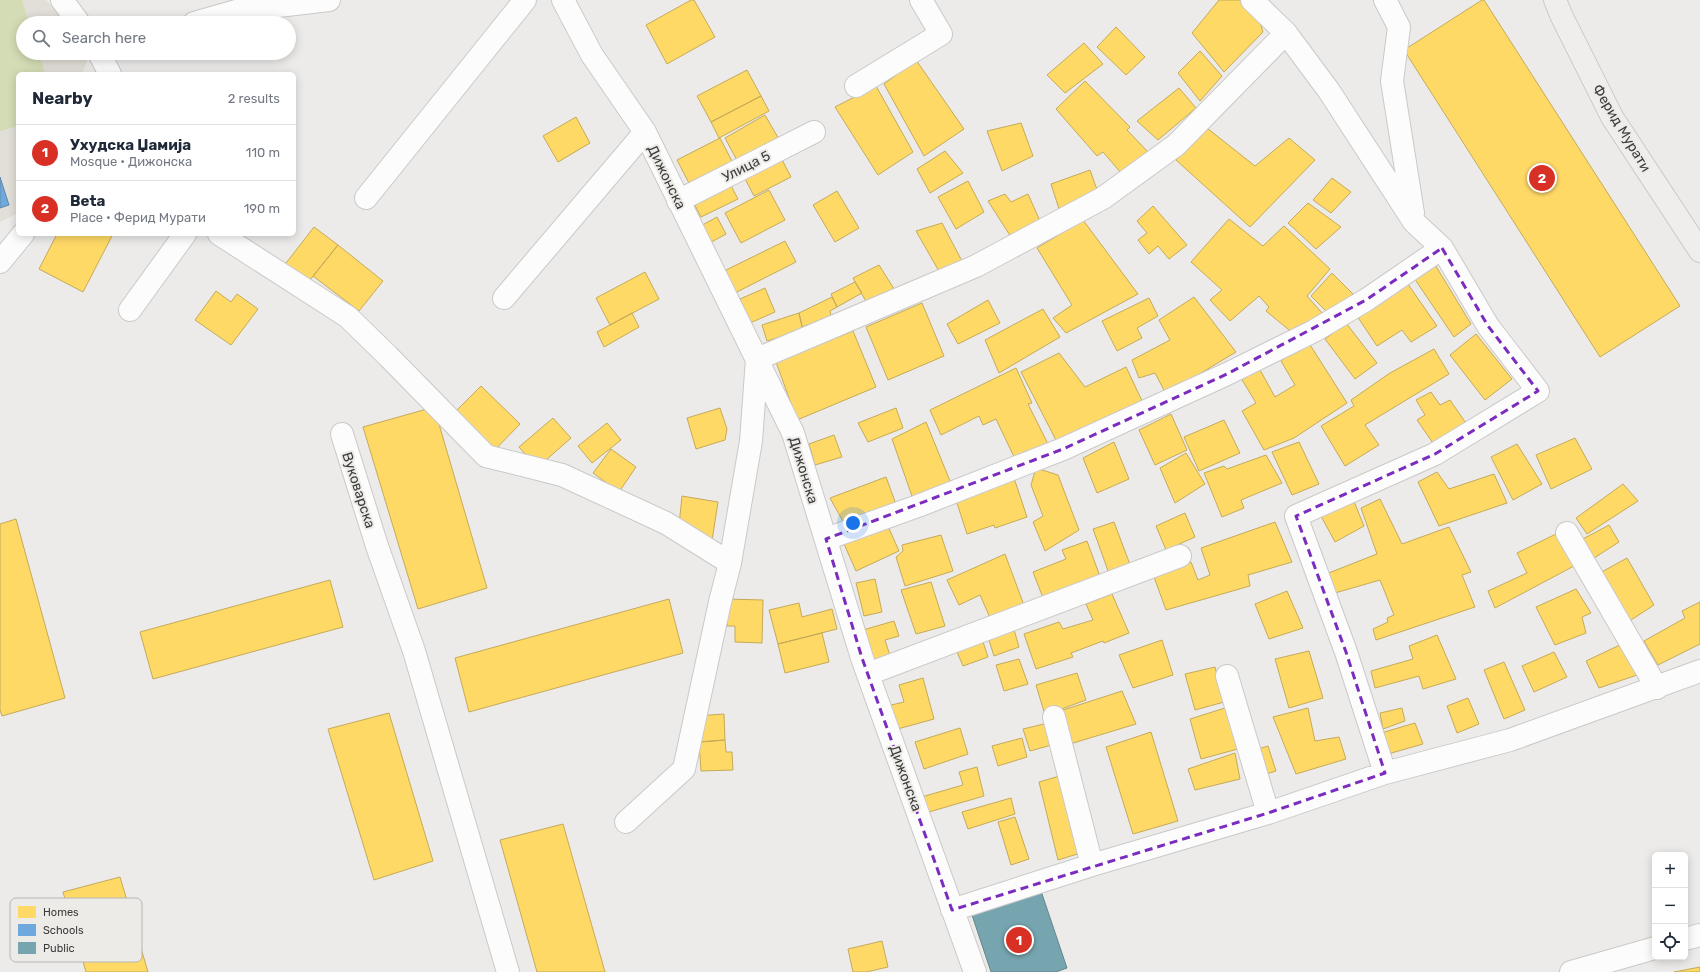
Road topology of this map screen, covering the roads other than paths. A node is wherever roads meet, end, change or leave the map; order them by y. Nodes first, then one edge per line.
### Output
1 (62, 0) edge
2 (329, 0) edge
3 (525, 0) edge
4 (563, 0) edge
5 (921, 0) edge
6 (1252, 0) edge
7 (1385, 0) edge
8 (1555, 0) edge
9 (73, 16) edge
10 (218, 16) edge
11 (1286, 33) junction
12 (103, 60) edge
13 (109, 72) edge
14 (856, 86) dead end
15 (645, 132) junction
16 (814, 132) dead end
17 (366, 198) dead end
18 (678, 201) junction
19 (1414, 222) junction
20 (21, 236) edge
21 (184, 236) edge
22 (221, 236) edge
23 (1442, 248) junction
24 (1700, 251) edge
25 (0, 262) edge
26 (504, 298) dead end
27 (130, 310) dead end
28 (758, 359) junction
29 (342, 434) dead end
30 (1567, 534) dead end
31 (826, 539) junction
32 (1180, 556) dead end
33 (730, 563) junction
34 (1700, 671) edge
35 (868, 674) junction
36 (1227, 676) dead end
37 (1657, 688) junction
38 (1054, 717) dead end
39 (1385, 773) junction
40 (1268, 813) junction
41 (626, 822) dead end
42 (1092, 864) junction
43 (952, 910) junction
44 (1700, 935) edge
45 (1688, 938) edge
46 (1652, 949) edge
47 (508, 972) edge
48 (975, 972) edge
49 (1571, 972) edge

1 - 9 street
2 - 10 street
3 - 17 street
4 - 15 street, Дижонска
5 - 14 street
6 - 11 street
7 - 19 street
8 - 24 street, Ферид Мурати
11 - 19 street
11 - 28 street
12 - 13 street
15 - 18 street, Дижонска
15 - 26 street
16 - 18 street, Улица 5
18 - 28 street, Дижонска
19 - 23 street
20 - 25 street
21 - 27 street
22 - 33 street
23 - 31 street
23 - 39 street
28 - 31 street, Дижонска
28 - 33 street
29 - 47 street, Вуковарска
30 - 37 street
31 - 35 street, Дижонска
32 - 35 street
33 - 41 street
34 - 37 street
35 - 43 street, Дижонска
36 - 40 street
37 - 39 street
38 - 42 street
39 - 40 street
40 - 42 street
42 - 43 street
43 - 48 street, Дижонска
44 - 45 street
46 - 49 street

